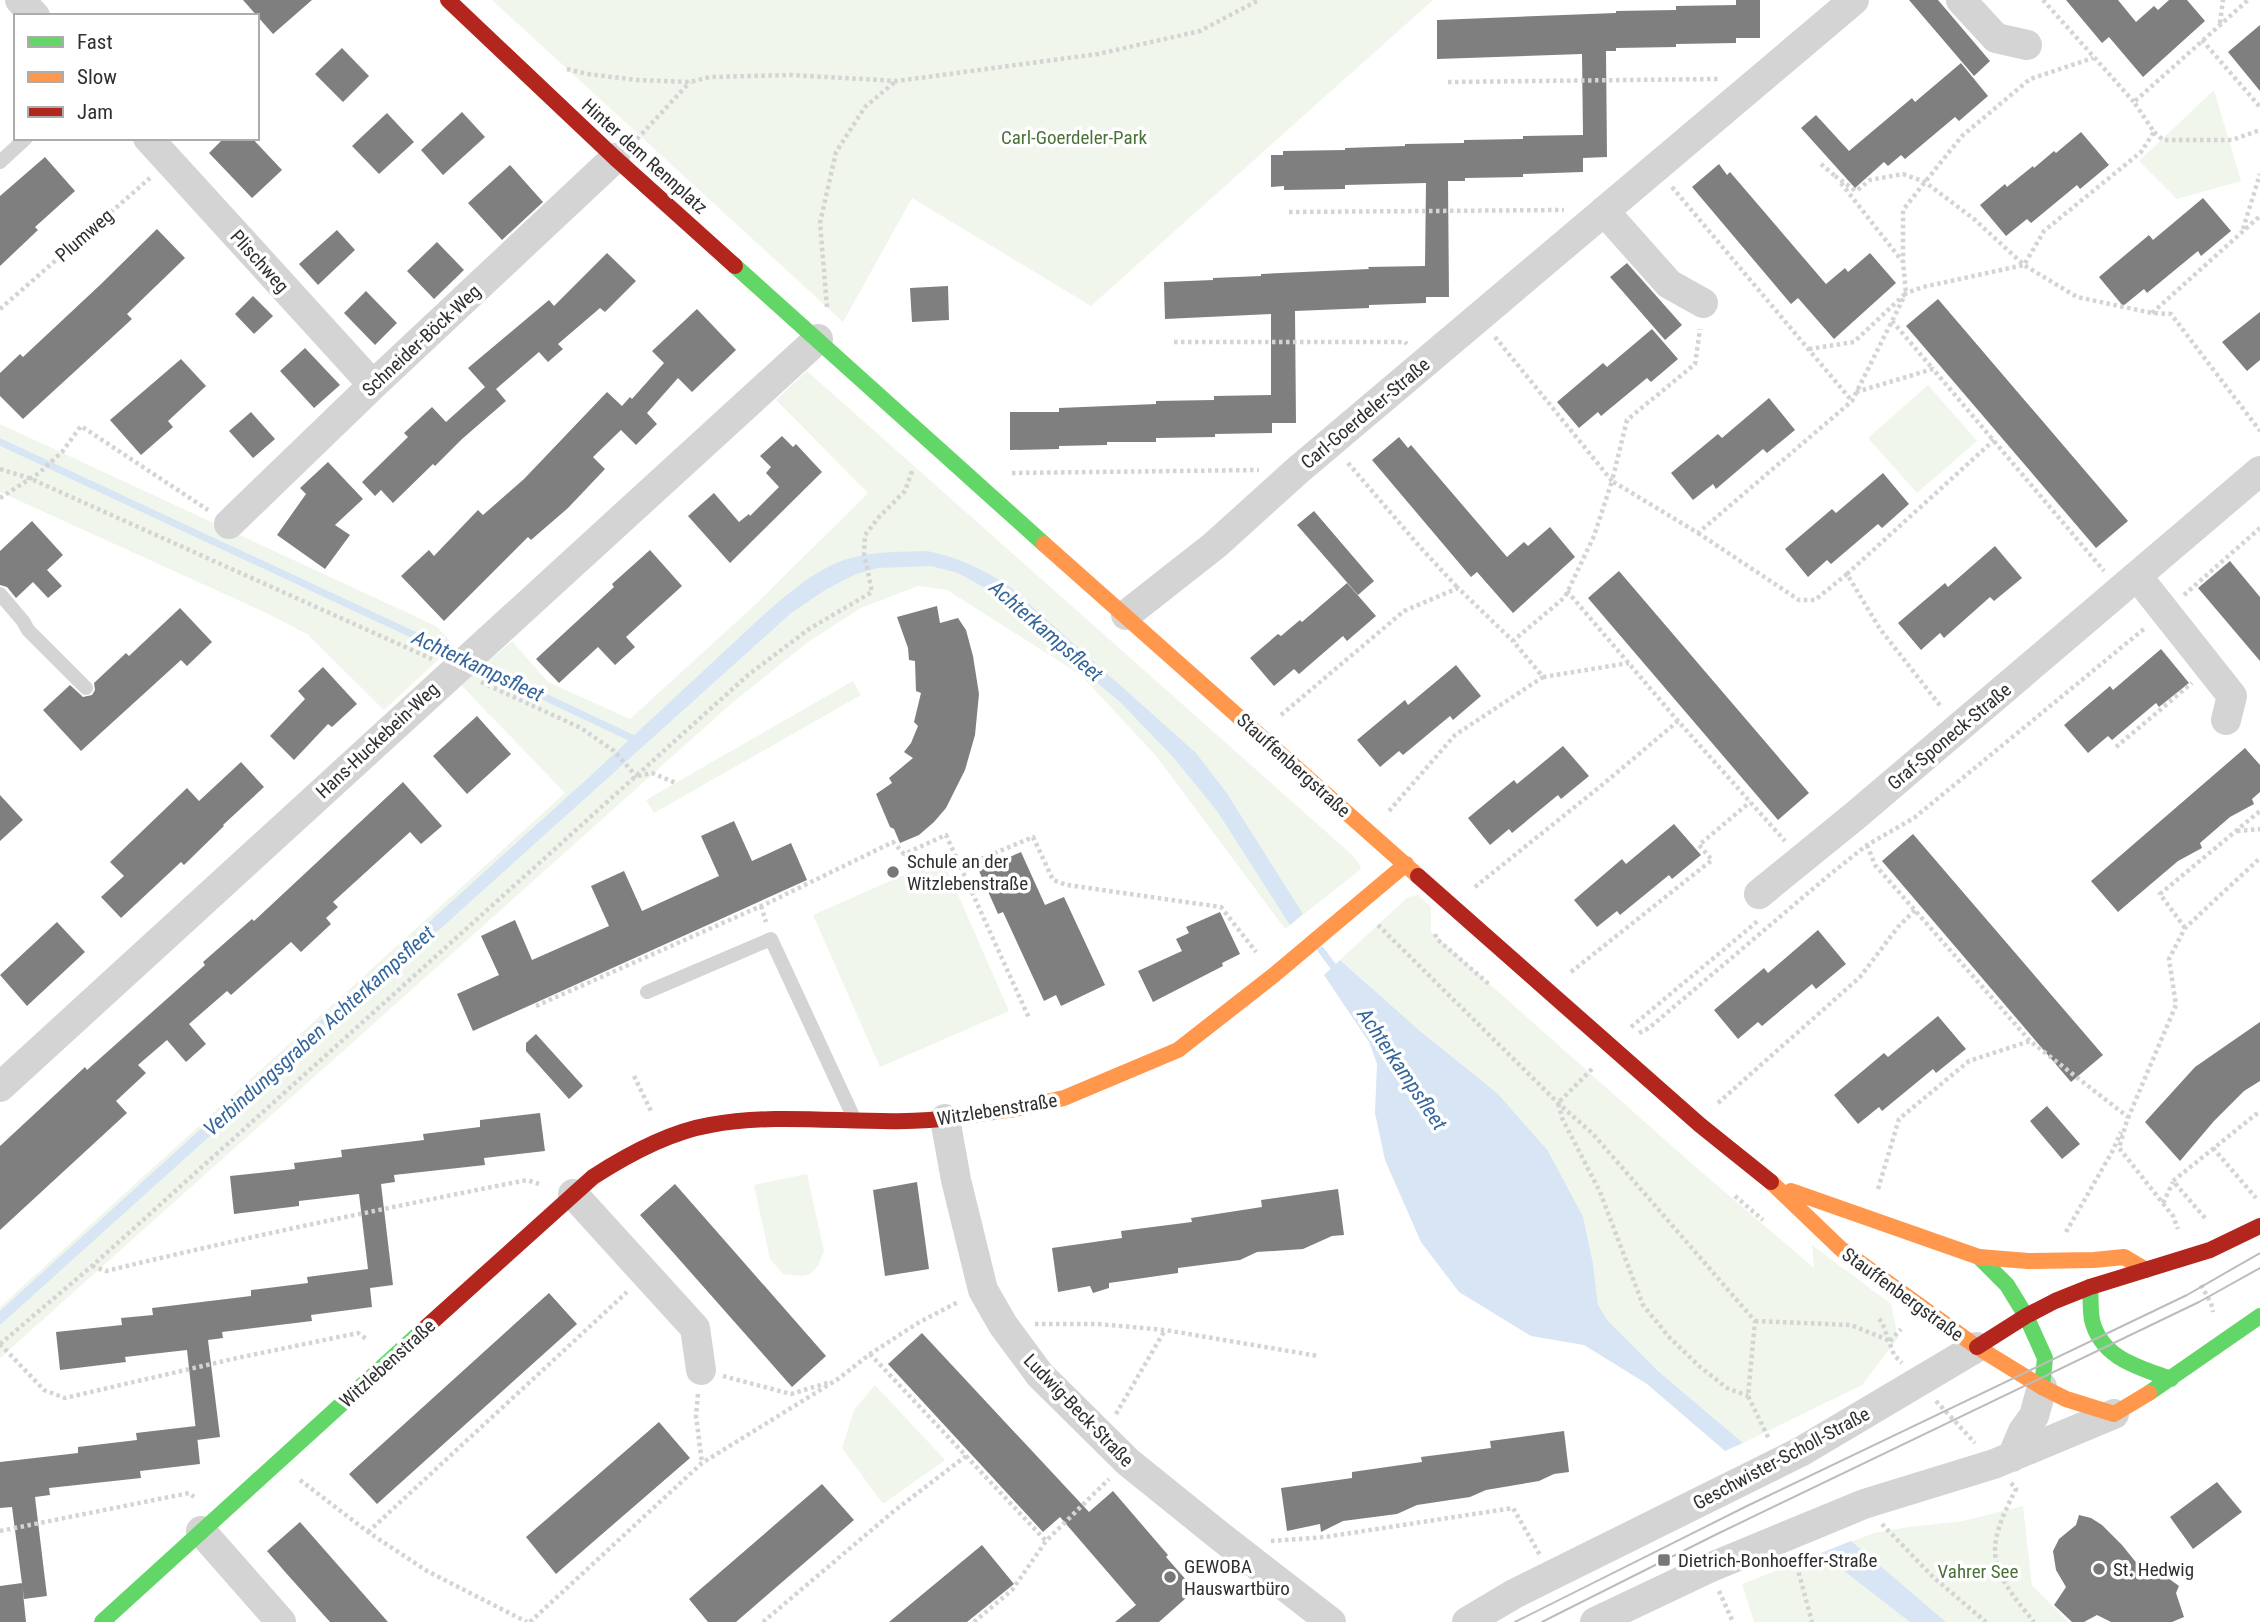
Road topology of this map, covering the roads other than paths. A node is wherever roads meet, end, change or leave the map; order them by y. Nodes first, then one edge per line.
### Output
1 (20, 0) edge
2 (448, 0) edge
3 (1854, 0) edge
4 (1961, 0) edge
5 (33, 14) edge
6 (2027, 45) dead end
7 (24, 140) edge
8 (150, 140) edge
9 (615, 158) junction
10 (0, 162) edge
11 (1600, 215) junction
12 (1703, 303) road end
13 (818, 339) junction
14 (373, 385) junction
15 (2260, 471) edge
16 (229, 524) road end
17 (2129, 583) junction
18 (0, 594) edge
19 (1126, 615) junction
20 (86, 688) dead end
21 (2226, 720) dead end
22 (1406, 864) junction
23 (1762, 905) road end
24 (647, 992) dead end
25 (0, 1087) edge
26 (945, 1119) junction
27 (855, 1120) junction
28 (1776, 1186) junction
29 (573, 1194) junction
30 (2260, 1226) edge
31 (1979, 1257) junction
32 (2146, 1270) junction
33 (2091, 1287) junction
34 (2026, 1316) junction
35 (2260, 1317) edge
36 (1977, 1347) junction
37 (701, 1370) road end
38 (2171, 1379) junction
39 (2042, 1387) junction
40 (2115, 1414) junction
41 (2003, 1460) junction
42 (210, 1523) junction
43 (102, 1622) edge
44 (281, 1622) edge
45 (1331, 1622) edge
46 (1467, 1622) edge
47 (1595, 1622) edge

1 - 5 street
2 - 9 street, Hinter dem Rennplatz
3 - 11 street, Carl-Goerdeler-Straße
4 - 6 street
7 - 10 lane
8 - 14 street, Plischweg
9 - 13 street, Hinter dem Rennplatz
9 - 14 street, Schneider-Böck-Weg
11 - 12 street
11 - 19 street, Carl-Goerdeler-Straße
13 - 19 street, Stauffenbergstraße
13 - 25 street, Hans-Huckebein-Weg
14 - 16 street, Schneider-Böck-Weg
15 - 17 street, Graf-Sponeck-Straße
17 - 21 street
17 - 23 street, Graf-Sponeck-Straße
18 - 20 lane
19 - 22 street, Stauffenbergstraße
22 - 26 street, Witzlebenstraße
22 - 28 street, Stauffenbergstraße
24 - 27 lane
26 - 27 street, Witzlebenstraße
26 - 45 street, Ludwig-Beck-Straße
27 - 29 street, Witzlebenstraße
28 - 31 street, Stauffenbergstraße
28 - 36 street, Stauffenbergstraße
29 - 37 street
29 - 42 street, Witzlebenstraße
30 - 32 street
31 - 32 street, Stauffenbergstraße
31 - 34 street, Stauffenbergstraße
32 - 33 street
33 - 34 street, Geschwister-Scholl-Straße
33 - 38 street
34 - 36 street, Geschwister-Scholl-Straße
34 - 39 street, Stauffenbergstraße
35 - 38 street
36 - 39 street, Stauffenbergstraße
36 - 46 street, Geschwister-Scholl-Straße
38 - 40 street
39 - 40 street, Stauffenbergstraße
39 - 41 street, Stauffenbergstraße
40 - 41 street
41 - 47 street
42 - 43 street, Witzlebenstraße
42 - 44 street

